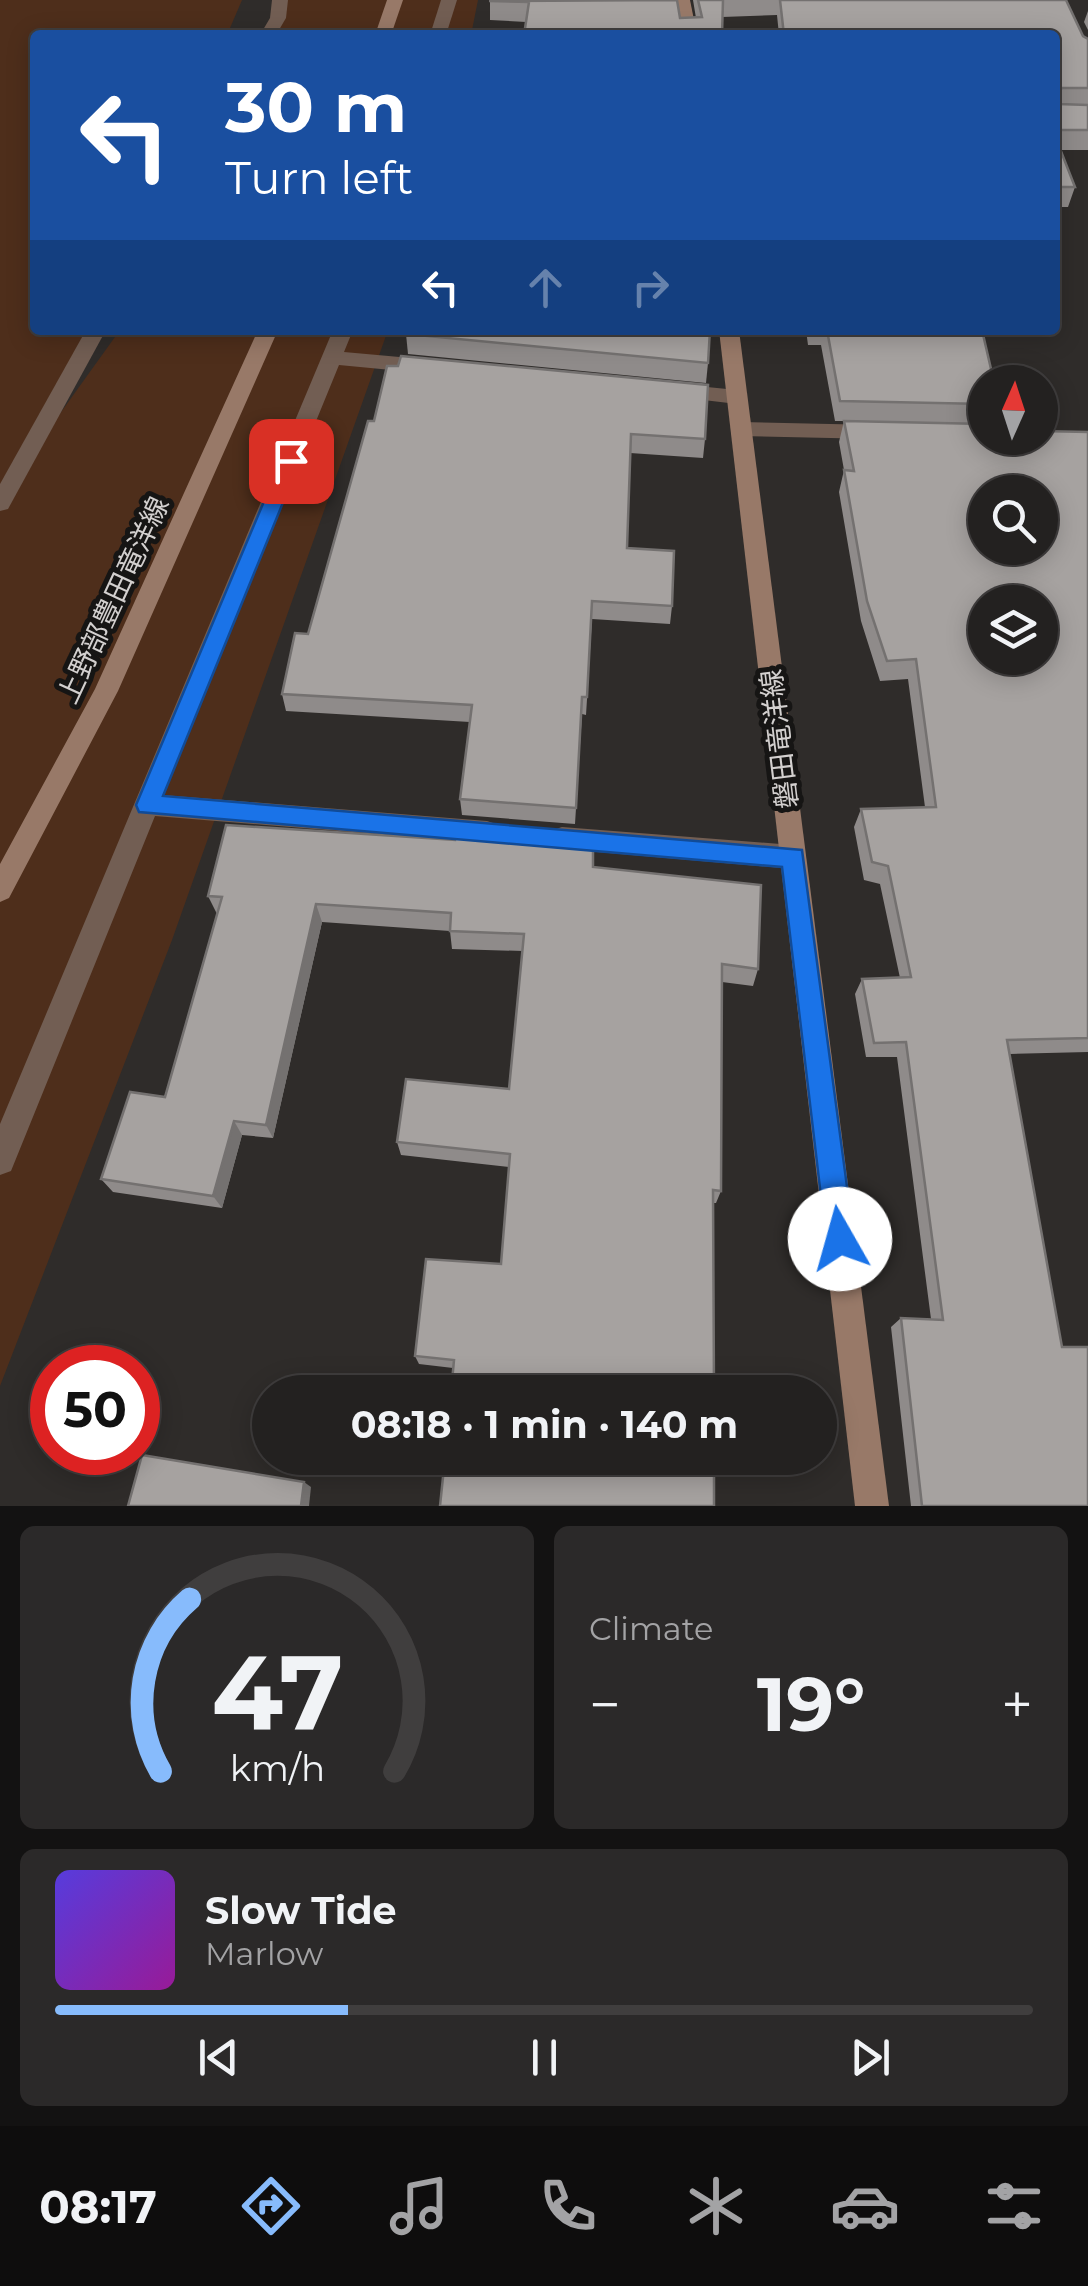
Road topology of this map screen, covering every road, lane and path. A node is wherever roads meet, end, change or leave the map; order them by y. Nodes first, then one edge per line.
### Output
1 (280, 0) edge
2 (395, 0) edge
3 (449, 0) edge
4 (682, 0) edge
5 (271, 30) edge
6 (385, 30) edge
7 (440, 30) edge
8 (689, 30) edge
9 (93, 335) edge
10 (266, 335) edge
11 (341, 335) edge
12 (730, 335) edge
13 (334, 358) junction
14 (458, 370) edge
15 (657, 389) edge
16 (737, 397) junction
17 (741, 429) junction
18 (891, 432) edge
19 (0, 504) edge
20 (148, 805) junction
21 (793, 857) junction
22 (0, 890) edge
23 (0, 1160) edge
24 (872, 1506) edge

1 - 5 street
2 - 6 main road
3 - 7 street
4 - 8 main road
9 - 19 street
10 - 22 main road, 上野部豊田竜洋線
11 - 13 street
12 - 16 main road, 磐田竜洋線
13 - 14 street
13 - 20 street
15 - 16 street
16 - 17 main road, 磐田竜洋線
17 - 18 street
17 - 21 main road, 磐田竜洋線
20 - 21 street
20 - 23 street
21 - 24 main road, 磐田竜洋線

